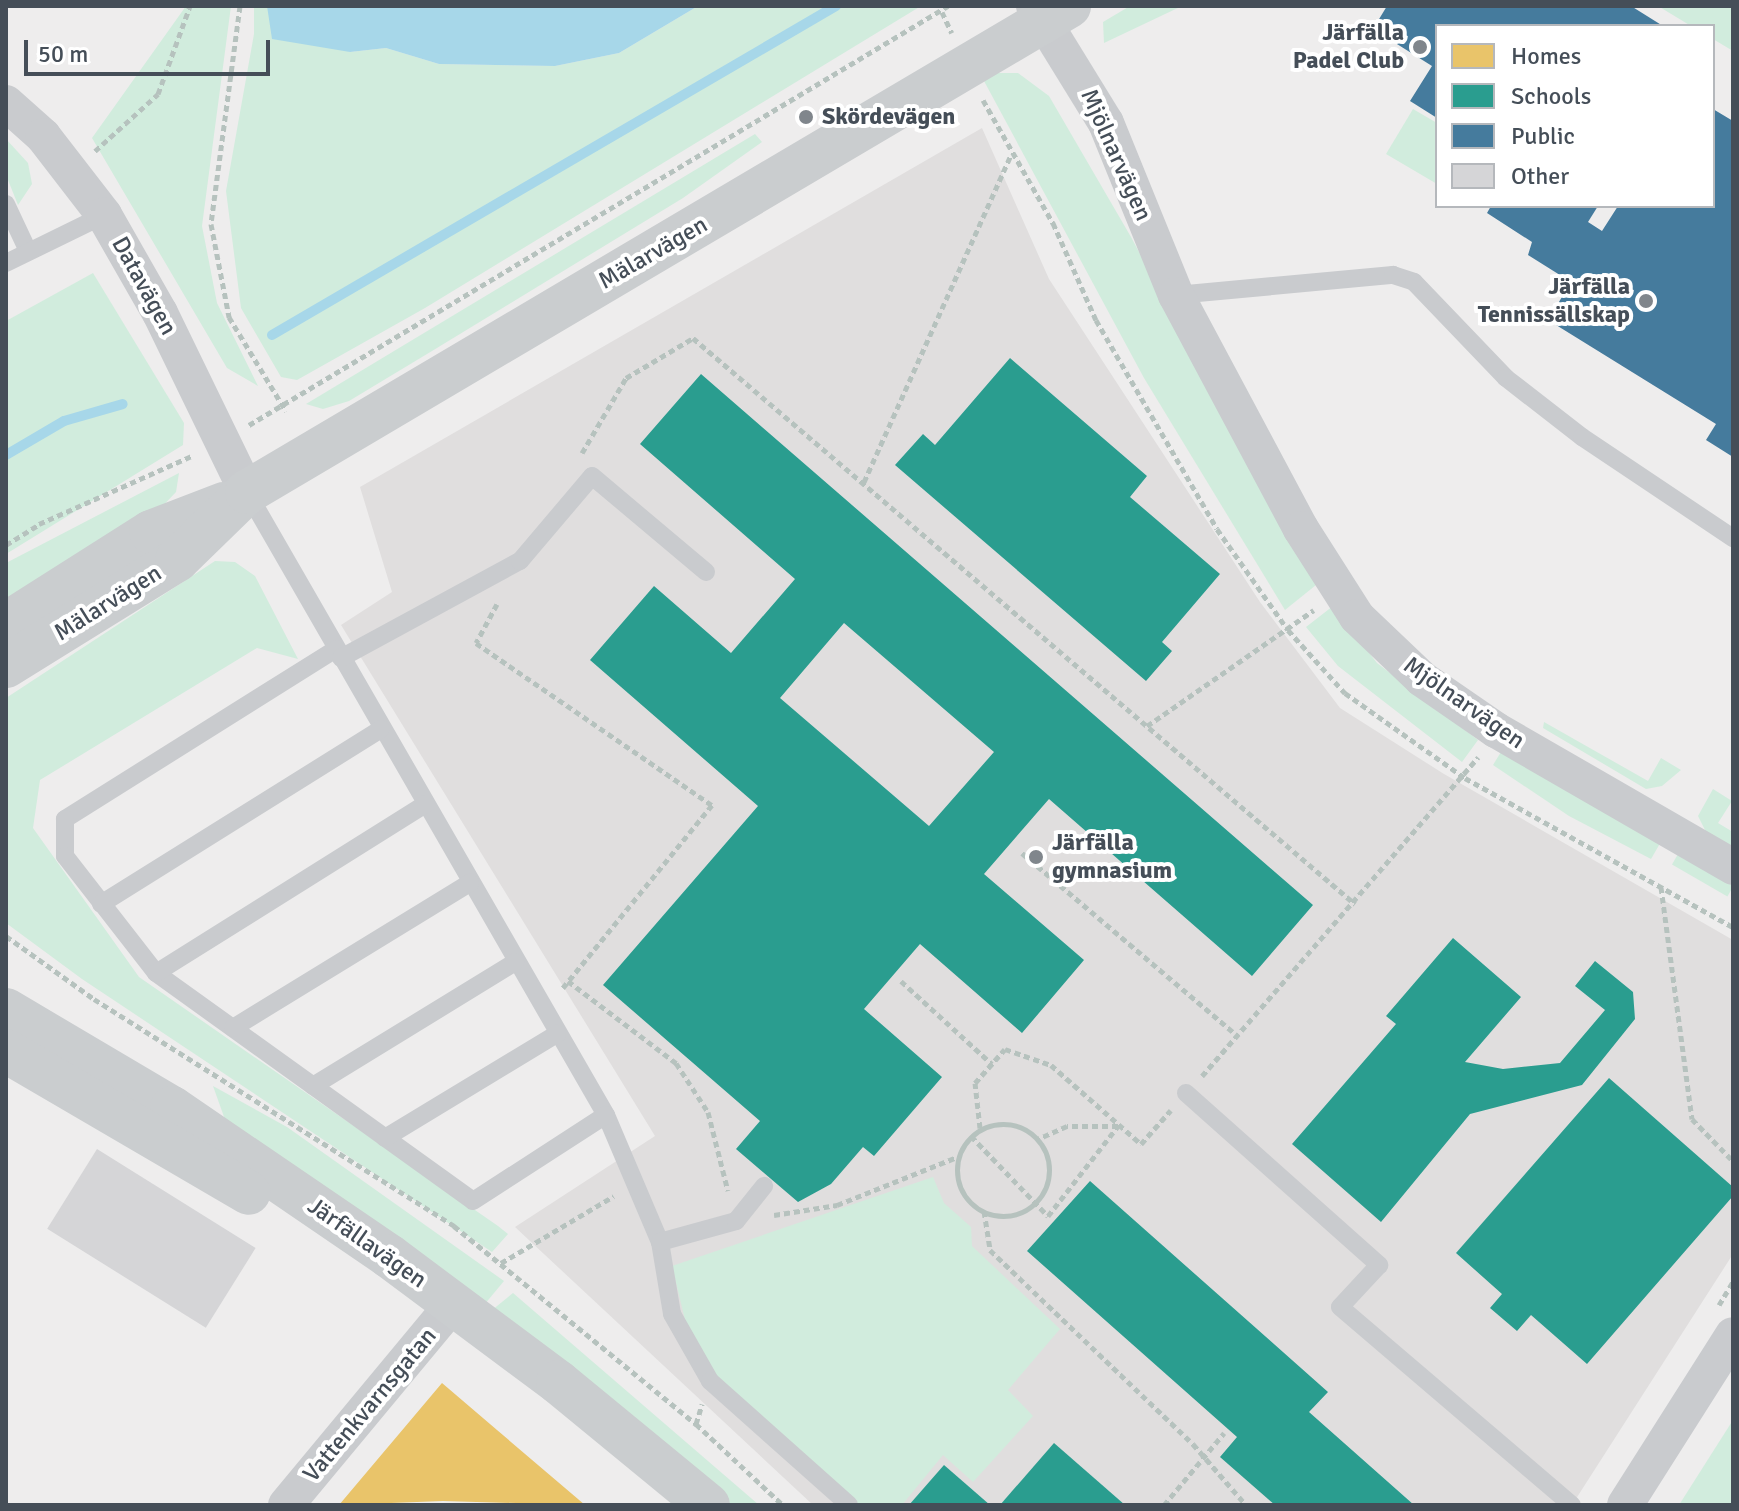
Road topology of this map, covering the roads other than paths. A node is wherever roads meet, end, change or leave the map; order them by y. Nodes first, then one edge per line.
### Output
1 (1050, 10) edge
2 (6, 103) edge
3 (6, 204) edge
4 (104, 215) junction
5 (28, 251) junction
6 (6, 263) edge
7 (1176, 295) junction
8 (242, 495) junction
9 (1733, 538) edge
10 (706, 572) dead end
11 (6, 624) edge
12 (339, 654) junction
13 (6, 666) edge
14 (381, 729) junction
15 (425, 804) junction
16 (1733, 867) edge
17 (470, 883) junction
18 (101, 904) junction
19 (515, 962) junction
20 (156, 973) junction
21 (6, 1010) edge
22 (233, 1028) junction
23 (557, 1034) junction
24 (6, 1051) edge
25 (313, 1086) junction
26 (1186, 1093) road end
27 (606, 1115) junction
28 (385, 1138) junction
29 (764, 1186) dead end
30 (660, 1242) junction
31 (445, 1314) junction
32 (1733, 1335) edge
33 (286, 1505) edge
34 (661, 1505) edge
35 (708, 1505) edge
36 (849, 1505) edge
37 (1572, 1505) edge
38 (1625, 1505) edge

1 - 7 street, Mjölnarvägen
1 - 8 street, Mälarvägen
2 - 4 street, Datavägen
3 - 5 lane
4 - 5 lane
4 - 8 street, Datavägen
5 - 6 lane
7 - 9 lane
7 - 16 street, Mjölnarvägen
8 - 11 street, Mälarvägen
8 - 12 lane
8 - 13 street, Mälarvägen
10 - 12 lane
12 - 14 lane
12 - 18 lane
14 - 15 lane
14 - 18 lane
15 - 17 lane
15 - 20 lane
17 - 19 lane
17 - 22 lane
18 - 20 lane
19 - 23 lane
19 - 25 lane
20 - 22 lane
21 - 31 street, Järfällavägen
22 - 25 lane
23 - 27 lane
23 - 28 lane
24 - 31 street, Järfällavägen
25 - 28 lane
26 - 37 lane
27 - 28 lane
27 - 30 lane
29 - 30 lane
30 - 36 lane
31 - 33 street, Vattenkvarnsgatan
31 - 34 street, Järfällavägen
31 - 35 street, Järfällavägen
32 - 38 street

